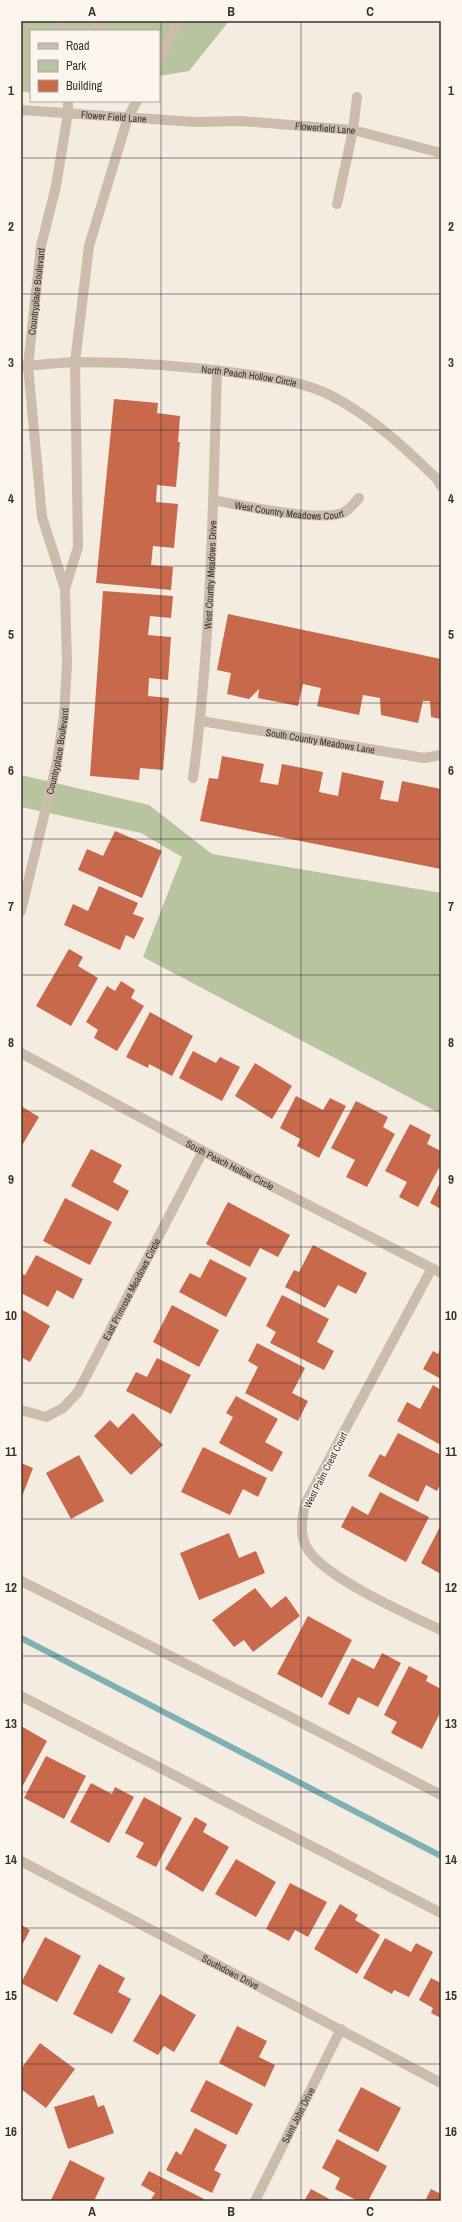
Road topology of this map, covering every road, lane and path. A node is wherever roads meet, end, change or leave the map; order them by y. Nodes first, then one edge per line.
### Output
1 (94, 21) edge
2 (179, 21) edge
3 (103, 30) edge
4 (173, 34) junction
5 (160, 40) edge
6 (160, 57) edge
7 (357, 97) dead end
8 (68, 102) edge
9 (136, 102) edge
10 (21, 110) edge
11 (68, 113) junction
12 (128, 117) junction
13 (207, 122) joint
14 (353, 130) junction
15 (441, 153) edge
16 (337, 204) dead end
17 (75, 362) junction
18 (24, 366) edge
19 (217, 370) junction
20 (441, 486) edge
21 (359, 498) dead end
22 (213, 500) junction
23 (65, 589) junction
24 (201, 721) junction
25 (441, 755) edge
26 (193, 778) dead end
27 (21, 911) edge
28 (21, 1053) edge
29 (203, 1151) junction
30 (432, 1268) junction
31 (441, 1273) edge
32 (21, 1410) edge
33 (21, 1581) edge
34 (441, 1630) edge
35 (21, 1696) edge
36 (441, 1795) edge
37 (21, 1861) edge
38 (441, 1913) edge
39 (341, 2029) junction
40 (441, 2083) edge
41 (255, 2201) edge

1 - 3 street
2 - 4 street
4 - 5 street
4 - 6 street
7 - 14 street
8 - 11 street, Countryplace Boulevard
9 - 12 street, Countryplace Boulevard
10 - 11 street, Flower Field Lane
11 - 12 street, Flower Field Lane
11 - 18 street, Countryplace Boulevard
12 - 13 street, Flower Field Lane
12 - 17 street, Countryplace Boulevard
13 - 14 street, Flowerfield Lane
14 - 15 street, Flowerfield Lane
14 - 16 street
17 - 18 street, North Peach Hollow Circle
17 - 19 street, North Peach Hollow Circle
17 - 23 street, Countryplace Boulevard
18 - 23 street, Countryplace Boulevard
19 - 20 street, North Peach Hollow Circle
19 - 22 street, West Country Meadows Drive
21 - 22 street, West Country Meadows Court
22 - 24 street, West Country Meadows Drive
23 - 27 street, Countryplace Boulevard
24 - 25 street, South Country Meadows Lane
24 - 26 street, West Country Meadows Drive
28 - 29 street, South Peach Hollow Circle
29 - 30 street, South Peach Hollow Circle
29 - 32 street, East Primrose Meadows Circle
30 - 31 street, South Peach Hollow Circle
30 - 34 street, West Palm Crest Court
33 - 36 street
35 - 38 street
37 - 39 street, Southdown Drive
39 - 40 street, Southdown Drive
39 - 41 street, Saint John Drive

